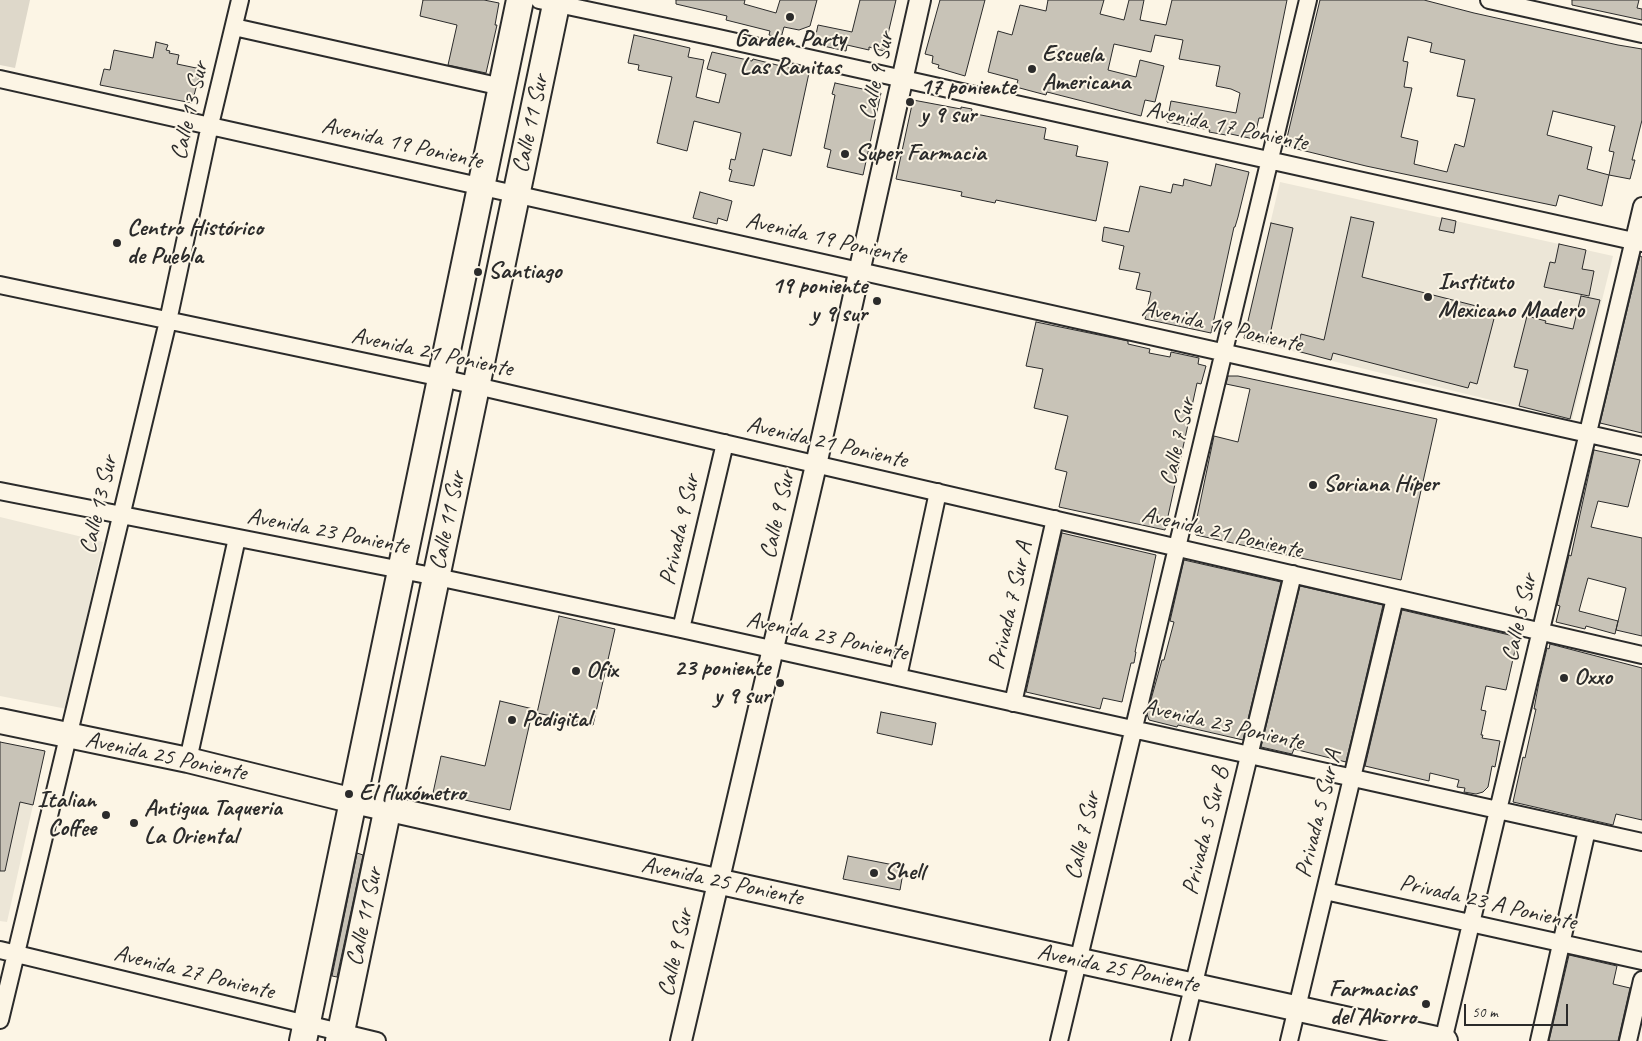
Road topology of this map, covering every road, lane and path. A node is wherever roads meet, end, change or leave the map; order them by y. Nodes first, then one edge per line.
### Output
1 (240, 0) edge
2 (520, 0) edge
3 (920, 0) edge
4 (1308, 0) edge
5 (1488, 0) edge
6 (551, 1) edge
7 (234, 27) junction
8 (1642, 34) edge
9 (0, 79) edge
10 (902, 80) junction
11 (502, 87) junction
12 (210, 125) junction
13 (1270, 160) junction
14 (481, 186) junction
15 (517, 194) junction
16 (1642, 206) edge
17 (1638, 242) edge
18 (858, 270) junction
19 (0, 286) edge
20 (168, 321) junction
21 (1224, 352) junction
22 (442, 378) junction
23 (476, 386) junction
24 (1588, 433) junction
25 (725, 443) junction
26 (1642, 446) edge
27 (816, 465) junction
28 (0, 491) edge
29 (938, 492) junction
30 (122, 514) junction
31 (1055, 519) junction
32 (237, 538) junction
33 (1177, 547) junction
34 (402, 570) junction
35 (1293, 574) junction
36 (437, 577) junction
37 (1395, 598) junction
38 (681, 629) junction
39 (1541, 631) junction
40 (772, 650) junction
41 (1642, 654) edge
42 (898, 677) junction
43 (1013, 703) junction
44 (0, 721) edge
45 (1133, 729) junction
46 (68, 736) junction
47 (1249, 755) junction
48 (188, 760) junction
49 (1352, 778) junction
50 (354, 801) junction
51 (388, 808) junction
52 (1498, 810) junction
53 (1587, 830) junction
54 (1642, 842) edge
55 (718, 882) junction
56 (1325, 891) junction
57 (1472, 923) junction
58 (1562, 943) junction
59 (8, 952) edge
60 (1078, 960) junction
61 (1642, 961) edge
62 (1642, 980) edge
63 (1194, 986) junction
64 (1296, 1008) junction
65 (0, 1020) edge
66 (305, 1033) edge
67 (340, 1037) edge
68 (377, 1041) edge
69 (681, 1041) edge
70 (1059, 1041) edge
71 (1180, 1041) edge
72 (1289, 1041) edge
73 (1444, 1041) edge
74 (1539, 1041) edge
75 (1628, 1041) edge

1 - 7 street, Calle 13 Sur
2 - 11 main road, Calle 11 Sur
3 - 10 street, Calle 9 Sur
4 - 13 street, Calle 7 Sur
5 - 8 street
6 - 10 street, Avenida 17 Poniente
6 - 15 main road, Calle 11 Sur
7 - 11 street
7 - 12 street, Calle 13 Sur
9 - 12 street, Avenida 19 Poniente
10 - 13 street, Avenida 17 Poniente
10 - 18 street, Calle 9 Sur
11 - 14 main road, Calle 11 Sur
12 - 14 street, Avenida 19 Poniente
12 - 20 street, Calle 13 Sur
13 - 17 street, Avenida 17 Poniente
13 - 21 street, Calle 7 Sur
14 - 15 street, Avenida 19 Poniente
14 - 22 main road, Calle 11 Sur
15 - 18 street, Avenida 19 Poniente
15 - 23 main road, Calle 11 Sur
16 - 17 street, Calle 5 Sur
17 - 24 street, Calle 5 Sur
18 - 21 street, Avenida 19 Poniente
18 - 27 street, Calle 9 Sur
19 - 20 street, Avenida 21 Poniente
20 - 22 street, Avenida 21 Poniente
20 - 30 street, Calle 13 Sur
21 - 24 street, Avenida 19 Poniente
21 - 33 street, Calle 7 Sur
22 - 23 street, Avenida 21 Poniente
22 - 34 main road, Calle 11 Sur
23 - 25 street, Avenida 21 Poniente
23 - 36 main road, Calle 11 Sur
24 - 26 street, Avenida 19 Poniente
24 - 39 street, Calle 5 Sur
25 - 27 street, Avenida 21 Poniente
25 - 38 street, Privada 9 Sur
27 - 29 street, Avenida 21 Poniente
27 - 40 street, Calle 9 Sur
28 - 30 street, Avenida 23 Poniente
29 - 31 street, Avenida 21 Poniente
29 - 42 street
30 - 32 street, Avenida 23 Poniente
30 - 46 street, Calle 13 Sur
31 - 33 street, Avenida 21 Poniente
31 - 43 street, Privada 7 Sur A
32 - 34 street, Avenida 23 Poniente
32 - 48 street
33 - 35 street, Avenida 21 Poniente
33 - 45 street, Calle 7 Sur
34 - 36 street, Avenida 23 Poniente
34 - 50 main road, Calle 11 Sur
35 - 37 street, Avenida 21 Poniente
35 - 47 street, Privada 5 Sur B
36 - 38 street, Avenida 23 Poniente
36 - 51 main road, Calle 11 Sur
37 - 39 street, Avenida 21 Poniente
37 - 49 street, Privada 5 Sur A
38 - 40 street, Avenida 23 Poniente
39 - 41 street, Avenida 21 Poniente
39 - 52 street, Calle 5 Sur
40 - 42 street, Avenida 23 Poniente
40 - 55 street, Calle 9 Sur
42 - 43 street, Avenida 23 Poniente
43 - 45 street, Avenida 23 Poniente
44 - 46 main road, Avenida 25 Poniente
45 - 47 street, Avenida 23 Poniente
45 - 60 street, Calle 7 Sur
46 - 48 main road, Avenida 25 Poniente
46 - 59 street, Calle 13 Sur
47 - 49 street, Avenida 23 Poniente
47 - 63 street, Privada 5 Sur B
48 - 50 main road, Avenida 25 Poniente
49 - 52 street, Avenida 23 Poniente
49 - 56 street, Privada 5 Sur A
50 - 51 main road, Avenida 25 Poniente
50 - 66 main road, Calle 11 Sur
51 - 55 main road, Avenida 25 Poniente
51 - 67 main road, Calle 11 Sur
52 - 53 street, Avenida 23 Poniente
52 - 57 street, Calle 5 Sur
53 - 54 street, Avenida 23 Poniente
53 - 58 street
55 - 60 main road, Avenida 25 Poniente
55 - 69 street, Calle 9 Sur
56 - 57 street, Privada 23 A Poniente
56 - 64 street, Privada 5 Sur A
57 - 58 street, Privada 23 A Poniente
57 - 73 street, Calle 5 Sur
58 - 61 street, Privada 23 A Poniente
58 - 74 street
59 - 65 street, Calle 13 Sur
59 - 66 street, Avenida 27 Poniente
60 - 63 main road, Avenida 25 Poniente
60 - 70 street, Calle 7 Sur
62 - 75 street
63 - 64 main road, Avenida 25 Poniente
63 - 71 street, Privada 5 Sur B
64 - 72 street, Privada 5 Sur A
64 - 73 main road, Avenida 25 Poniente
66 - 67 street, Avenida 27 Poniente
67 - 68 street, Avenida 27 Poniente

